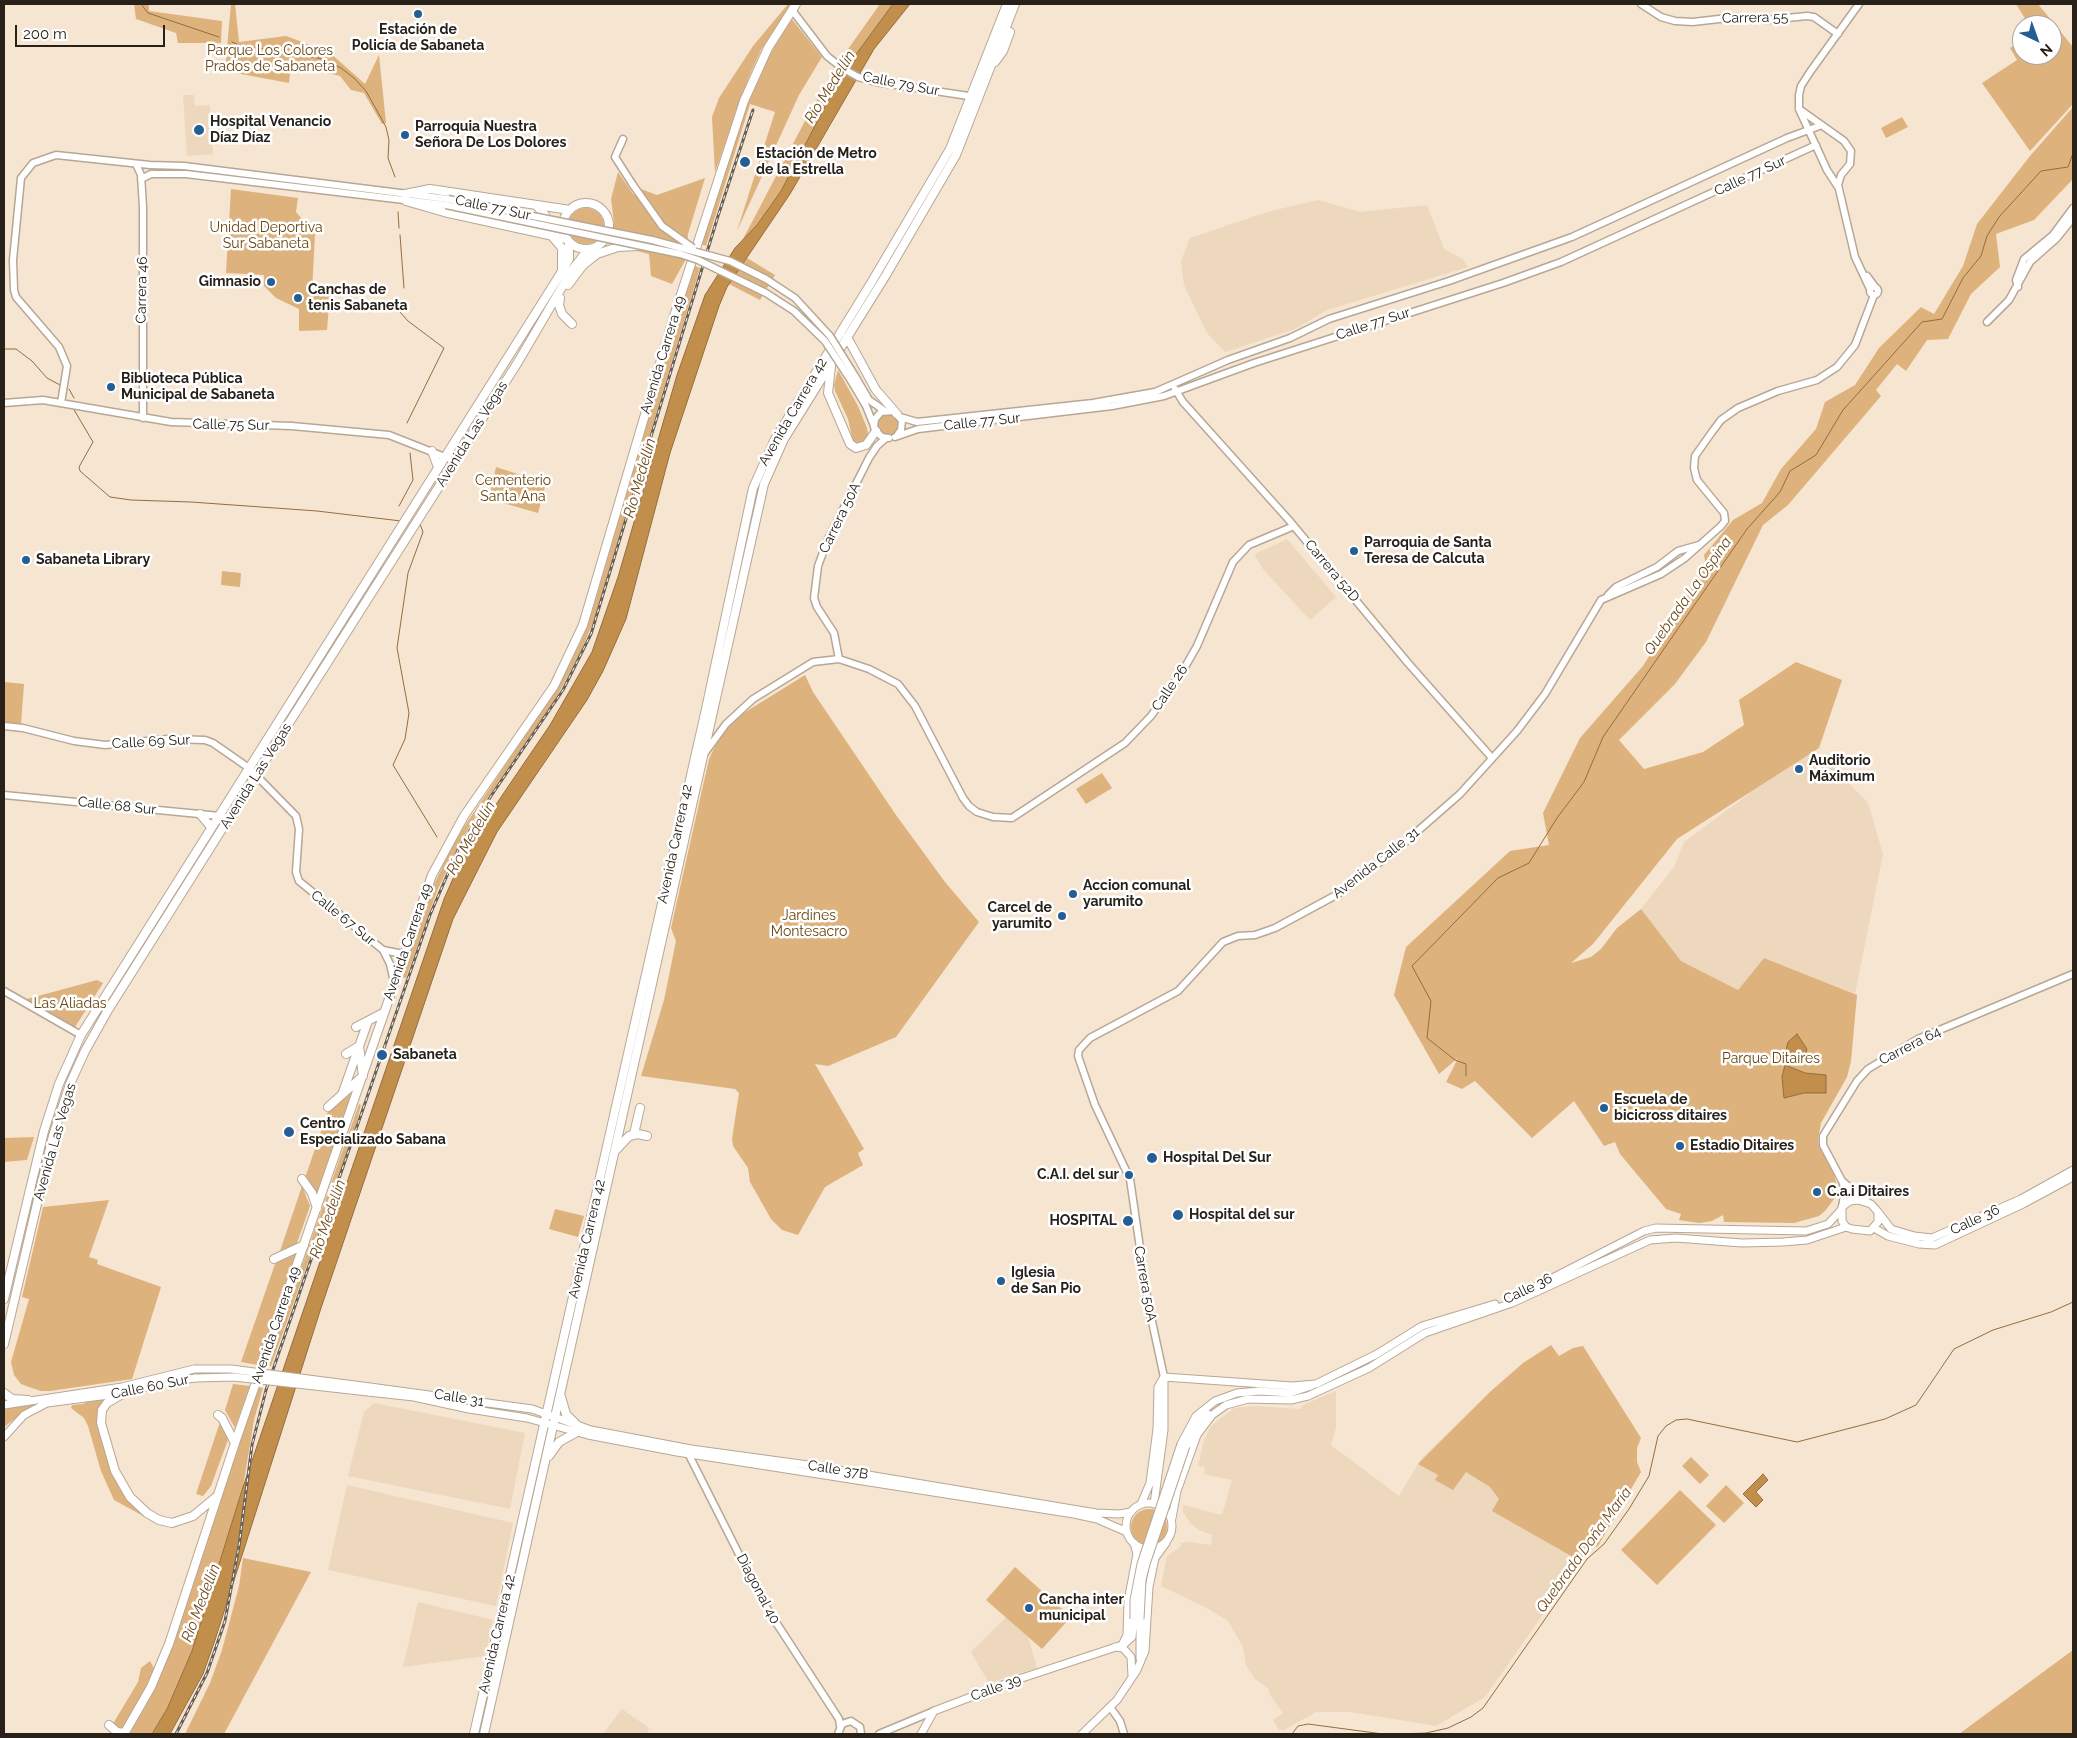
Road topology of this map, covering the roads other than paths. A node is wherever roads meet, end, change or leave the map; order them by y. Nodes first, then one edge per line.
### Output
1 (1007, 4) edge
2 (1015, 4) edge
3 (1641, 4) edge
4 (1859, 4) edge
5 (794, 7) edge
6 (1010, 32) dead end
7 (1838, 34) junction
8 (1000, 40) junction
9 (984, 62) junction
10 (989, 70) junction
11 (975, 97) junction
12 (1799, 109) junction
13 (1822, 125) junction
14 (1809, 131) junction
15 (623, 139) dead end
16 (1816, 145) junction
17 (136, 164) junction
18 (150, 165) junction
19 (1827, 170) junction
20 (1844, 171) junction
21 (150, 174) junction
22 (141, 179) junction
23 (1840, 190) junction
24 (406, 197) junction
25 (447, 202) junction
26 (536, 205) junction
27 (2073, 208) edge
28 (570, 210) junction
29 (2073, 218) edge
30 (532, 230) junction
31 (550, 234) junction
32 (568, 240) junction
33 (644, 246) junction
34 (594, 248) junction
35 (700, 252) junction
36 (2019, 267) junction
37 (2028, 268) junction
38 (561, 273) junction
39 (2018, 287) junction
40 (560, 298) junction
41 (1987, 322) dead end
42 (540, 323) junction
43 (572, 324) dead end
44 (847, 337) junction
45 (832, 361) junction
46 (852, 378) junction
47 (1173, 384) junction
48 (1176, 391) junction
49 (4, 403) edge
50 (60, 403) junction
51 (885, 411) junction
52 (899, 415) junction
53 (143, 418) junction
54 (875, 429) junction
55 (895, 436) junction
56 (886, 438) junction
57 (432, 451) junction
58 (445, 456) junction
59 (455, 461) junction
60 (438, 467) junction
61 (1288, 519) junction
62 (1302, 523) dead end
63 (1294, 526) junction
64 (1285, 530) junction
65 (1300, 532) junction
66 (1700, 545) junction
67 (1683, 549) junction
68 (1685, 558) junction
69 (1608, 595) junction
70 (839, 659) junction
71 (713, 676) junction
72 (716, 700) junction
73 (4, 726) edge
74 (106, 739) dead end
75 (113, 744) junction
76 (704, 755) junction
77 (1492, 758) junction
78 (249, 768) junction
79 (256, 775) junction
80 (4, 795) edge
81 (200, 814) junction
82 (218, 816) junction
83 (230, 817) junction
84 (211, 827) junction
85 (679, 866) junction
86 (303, 885) joint
87 (665, 891) junction
88 (383, 950) junction
89 (403, 954) junction
90 (2073, 974) edge
91 (394, 982) junction
92 (4, 990) edge
93 (384, 1013) junction
94 (368, 1021) junction
95 (356, 1027) dead end
96 (81, 1035) junction
97 (359, 1046) junction
98 (1079, 1050) joint
99 (346, 1054) dead end
100 (362, 1076) junction
101 (342, 1095) junction
102 (328, 1107) dead end
103 (640, 1108) dead end
104 (634, 1134) junction
105 (646, 1136) dead end
106 (615, 1152) junction
107 (2073, 1170) edge
108 (2073, 1177) edge
109 (302, 1179) dead end
110 (1842, 1181) junction
111 (1868, 1202) junction
112 (317, 1209) junction
113 (1841, 1209) junction
114 (1878, 1212) junction
115 (1846, 1227) junction
116 (1874, 1228) junction
117 (304, 1245) junction
118 (274, 1259) dead end
119 (576, 1289) junction
120 (4, 1299) edge
121 (577, 1322) junction
122 (4, 1344) edge
123 (1164, 1377) junction
124 (1316, 1384) junction
125 (369, 1389) junction
126 (4, 1393) edge
127 (124, 1393) junction
128 (561, 1393) junction
129 (28, 1400) junction
130 (1237, 1401) junction
131 (4, 1405) edge
132 (218, 1415) dead end
133 (550, 1420) junction
134 (578, 1429) junction
135 (4, 1437) edge
136 (235, 1443) junction
137 (1183, 1445) junction
138 (688, 1453) junction
139 (544, 1467) junction
140 (217, 1496) junction
141 (1142, 1504) junction
142 (1154, 1504) junction
143 (1130, 1512) junction
144 (1172, 1518) junction
145 (1127, 1532) junction
146 (1134, 1543) junction
147 (1166, 1543) junction
148 (509, 1584) junction
149 (510, 1618) junction
150 (1137, 1619) junction
151 (1118, 1646) junction
152 (1140, 1661) junction
153 (1132, 1678) junction
154 (1110, 1707) junction
155 (934, 1711) junction
156 (841, 1722) junction
157 (109, 1725) dead end
158 (124, 1734) edge
159 (474, 1734) edge
160 (484, 1734) edge
161 (838, 1734) edge
162 (861, 1734) edge
163 (879, 1734) edge
164 (921, 1734) edge
165 (1082, 1734) edge
166 (1124, 1734) edge

1 - 9 main road, Avenida Carrera 42
2 - 8 main road, Avenida Carrera 42
3 - 7 street, Carrera 55
4 - 7 street
5 - 11 street, Calle 79 Sur
5 - 89 main road, Avenida Carrera 49
6 - 10 main road
7 - 12 street
8 - 9 main road
8 - 10 main road, Avenida Carrera 42
9 - 11 main road, Avenida Carrera 42
10 - 11 main road, Avenida Carrera 42
11 - 44 main road, Avenida Carrera 42
11 - 71 main road, Avenida Carrera 42
12 - 13 street
12 - 14 street
13 - 14 street, Calle 77 Sur
13 - 20 street
14 - 16 street
14 - 47 street, Calle 77 Sur
15 - 35 street, bridge
16 - 19 street
16 - 48 street, Calle 77 Sur
17 - 18 street, Calle 77 Sur
17 - 22 street, Carrera 46
17 - 50 street, Calle 77 Sur
18 - 21 street
18 - 24 street, Calle 77 Sur
19 - 20 street
19 - 23 street
20 - 23 street
21 - 22 street, Calle 77 Sur
21 - 24 street, Calle 77 Sur
22 - 53 street, Carrera 46
23 - 66 street, Avenida Calle 31
24 - 25 street, Calle 77 Sur
24 - 26 main road
24 - 30 main road
25 - 33 street, Calle 77 Sur, bridge
25 - 35 street, Calle 77 Sur, bridge
26 - 28 main road
26 - 30 main road
27 - 36 street
28 - 32 main road
28 - 34 main road
29 - 37 street
30 - 31 main road
31 - 32 main road
31 - 38 main road
32 - 34 main road
32 - 38 main road, Avenida Las Vegas
33 - 40 main road, bridge
33 - 46 street, Calle 77 Sur, bridge
34 - 42 main road, Avenida Las Vegas
35 - 46 street, Calle 77 Sur, bridge
36 - 37 street
36 - 39 street
37 - 39 street
38 - 58 main road, Avenida Las Vegas
39 - 41 street
40 - 42 main road
40 - 43 main road
42 - 59 main road, Avenida Las Vegas
44 - 45 main road, Avenida Carrera 42
44 - 52 main road
45 - 54 main road
45 - 72 main road, Avenida Carrera 42
46 - 51 street, Calle 77 Sur
46 - 54 street, Calle 77 Sur
47 - 48 street, Carrera 52D
47 - 52 street, Calle 77 Sur
48 - 55 street, Calle 77 Sur
48 - 61 street, Carrera 52D
49 - 50 street, Calle 75 Sur
50 - 53 street, Calle 75 Sur
51 - 52 street
51 - 54 street
52 - 55 street
53 - 57 street, Calle 75 Sur
54 - 56 street
55 - 56 street
56 - 70 street, Carrera 50A
57 - 58 street, Calle 75 Sur
57 - 60 main road
58 - 59 street, Calle 75 Sur
58 - 60 main road, Avenida Las Vegas
59 - 79 main road, Avenida Las Vegas
60 - 78 main road, Avenida Las Vegas
61 - 63 street, Carrera 52D
61 - 64 street
62 - 65 street
63 - 64 street, Calle 26
63 - 65 street, Carrera 52D
64 - 70 street, Calle 26
65 - 77 street, Carrera 52D
66 - 67 street, Avenida Calle 31
66 - 68 street, Avenida Calle 31
67 - 68 street
67 - 69 street, Avenida Calle 31
68 - 69 street, Avenida Calle 31
69 - 77 street, Avenida Calle 31
70 - 76 street
71 - 72 main road
71 - 87 main road, Avenida Carrera 42
72 - 76 main road, Avenida Carrera 42
73 - 75 street, Calle 69 Sur
74 - 75 street
75 - 78 street, Calle 69 Sur
76 - 85 main road, Avenida Carrera 42
77 - 98 street, Avenida Calle 31
78 - 79 street, Calle 69 Sur
78 - 82 main road, Avenida Las Vegas
79 - 83 main road, Avenida Las Vegas
79 - 86 street, Calle 69 Sur
80 - 81 street, Calle 68 Sur
81 - 82 street, Calle 68 Sur
81 - 84 main road
82 - 83 street, Calle 68 Sur
82 - 84 main road, Avenida Las Vegas
83 - 122 main road, Avenida Las Vegas
84 - 96 main road, Avenida Las Vegas
85 - 87 main road
85 - 106 main road, Avenida Carrera 42
86 - 88 street, Calle 67 Sur
87 - 119 main road, Avenida Carrera 42
88 - 89 street, Calle 67 Sur
88 - 91 street, Calle 67 Sur
89 - 91 main road, Avenida Carrera 49
90 - 110 street, Carrera 64
91 - 93 main road, Avenida Carrera 49
92 - 96 street
93 - 94 main road
93 - 100 main road, Avenida Carrera 49
94 - 95 main road
94 - 97 main road
96 - 120 main road, Avenida Las Vegas
97 - 99 main road
97 - 100 main road
97 - 101 main road
98 - 123 street, Carrera 50A
100 - 101 main road
100 - 112 main road, Avenida Carrera 49
101 - 102 main road
103 - 104 main road
104 - 105 main road
104 - 106 main road
106 - 121 main road, Avenida Carrera 42
107 - 114 main road, Calle 36
108 - 116 main road, Calle 36
109 - 112 main road
110 - 111 street, Carrera 64
110 - 113 street, Carrera 64
111 - 113 main road
111 - 114 main road
112 - 117 main road, Avenida Carrera 49
113 - 115 main road
113 - 124 main road, Calle 36
114 - 116 main road
115 - 116 main road
115 - 130 main road, Calle 36
117 - 118 main road
117 - 136 main road, Avenida Carrera 49
119 - 121 main road
119 - 133 main road, Avenida Carrera 42
121 - 128 main road, Avenida Carrera 42
123 - 124 main road, Calle 36
123 - 141 main road, Carrera 50A
123 - 142 main road, Carrera 50A
124 - 137 main road
125 - 127 main road, Calle 60 Sur, bridge
125 - 129 main road, Calle 60 Sur, bridge
125 - 133 main road, Calle 31
126 - 129 main road
127 - 135 main road, Calle 60 Sur
127 - 140 main road
128 - 133 main road, Avenida Carrera 42
128 - 134 main road
129 - 131 main road, Calle 60 Sur
130 - 137 main road
130 - 144 main road, Calle 36
132 - 136 main road
133 - 134 main road, Calle 37B
133 - 139 main road, Avenida Carrera 42
133 - 148 main road, Avenida Carrera 42
134 - 138 main road, Calle 37B
134 - 139 main road
134 - 143 main road, Calle 37B
136 - 140 main road, Avenida Carrera 49
137 - 150 main road, bridge
138 - 145 main road, Calle 37B
138 - 156 street, Diagonal 40
139 - 149 main road, Avenida Carrera 42
140 - 158 main road, Avenida Carrera 49
141 - 142 main road
141 - 143 main road
142 - 144 main road
143 - 145 main road
144 - 147 main road
145 - 146 main road
146 - 147 main road
146 - 151 main road
147 - 152 main road
148 - 149 main road
148 - 159 main road, Avenida Carrera 42
149 - 160 main road, Avenida Carrera 42
150 - 151 main road
150 - 152 main road
151 - 153 main road
151 - 155 main road, Calle 39
152 - 153 main road
153 - 154 main road
154 - 165 main road
154 - 166 street
155 - 163 street, Calle 39
155 - 164 main road
156 - 161 street
156 - 162 street, Diagonal 40
157 - 158 main road

